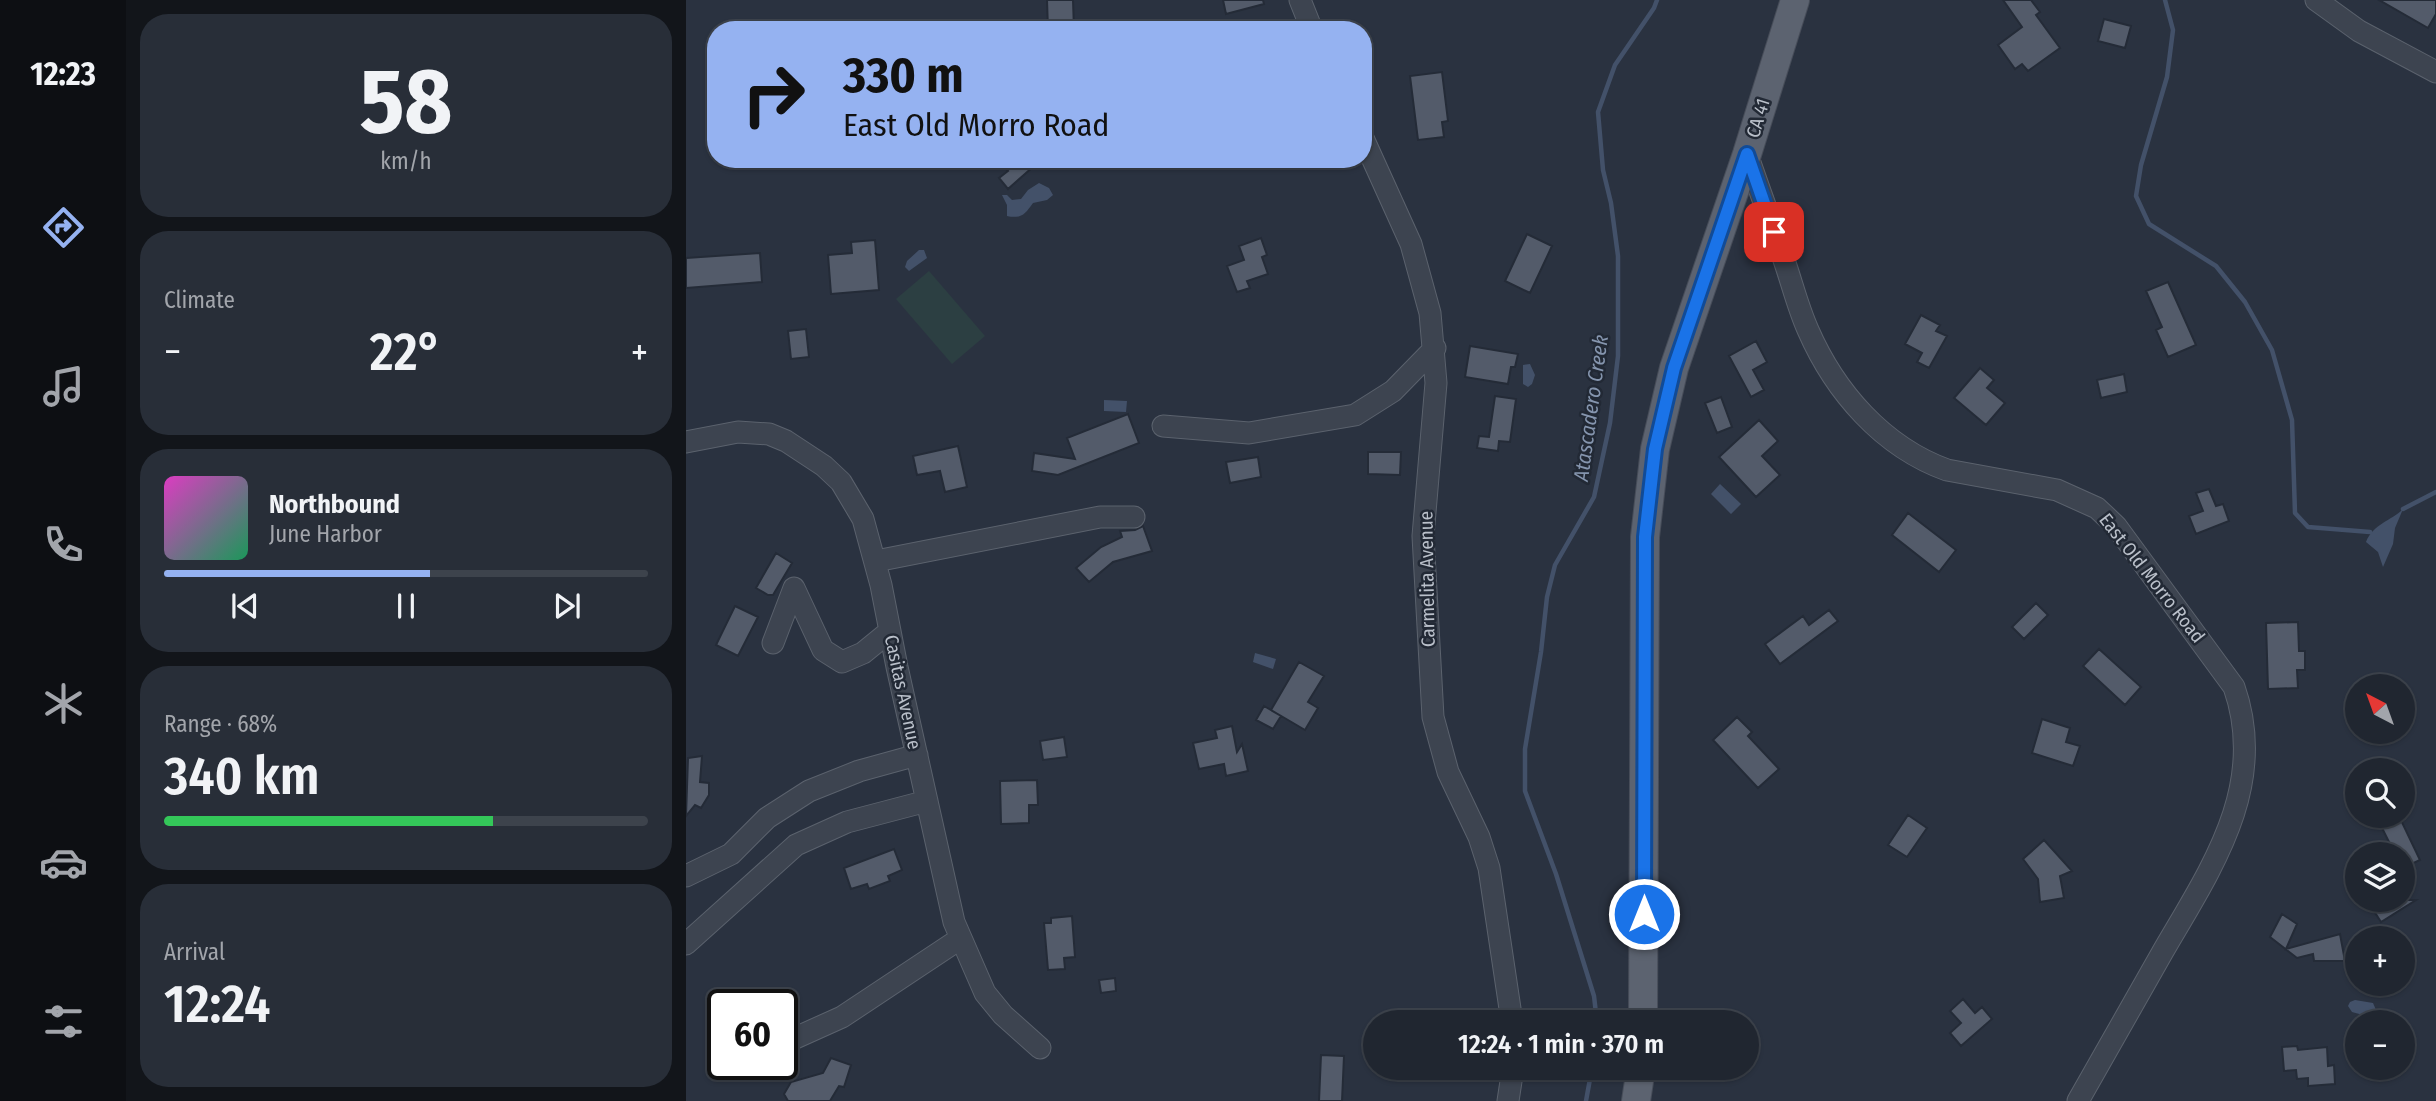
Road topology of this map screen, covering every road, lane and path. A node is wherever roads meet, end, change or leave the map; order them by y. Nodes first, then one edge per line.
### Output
1 (1300, 0) edge
2 (1795, 0) edge
3 (2316, 0) edge
4 (1308, 21) edge
5 (2436, 72) edge
6 (1747, 154) junction
7 (1372, 158) edge
8 (1434, 348) junction
9 (1163, 426) dead end
10 (686, 442) edge
11 (1134, 517) dead end
12 (876, 561) junction
13 (890, 631) junction
14 (773, 643) dead end
15 (917, 755) junction
16 (928, 801) junction
17 (686, 876) edge
18 (961, 938) junction
19 (686, 944) edge
20 (1510, 1010) edge
21 (1643, 1010) edge
22 (798, 1037) edge
23 (1040, 1048) dead end
24 (1511, 1080) edge
25 (1639, 1080) edge
26 (1508, 1101) edge
27 (1636, 1101) edge
28 (2078, 1101) edge

1 - 4 street
2 - 6 main road, CA 41 / CA 41
3 - 5 street
6 - 21 main road, CA 41 / CA 41
6 - 28 street, East Old Morro Road
7 - 8 street, Carmelita Avenue
8 - 9 street
8 - 20 street, Carmelita Avenue
10 - 12 street, Casitas Avenue
11 - 12 street
12 - 13 street, Casitas Avenue
13 - 14 street
13 - 15 street, Casitas Avenue
15 - 16 street, Casitas Avenue
15 - 17 street
16 - 18 street, Casitas Avenue
16 - 19 street
18 - 22 street
18 - 23 street, Casitas Avenue
24 - 26 street
25 - 27 main road

